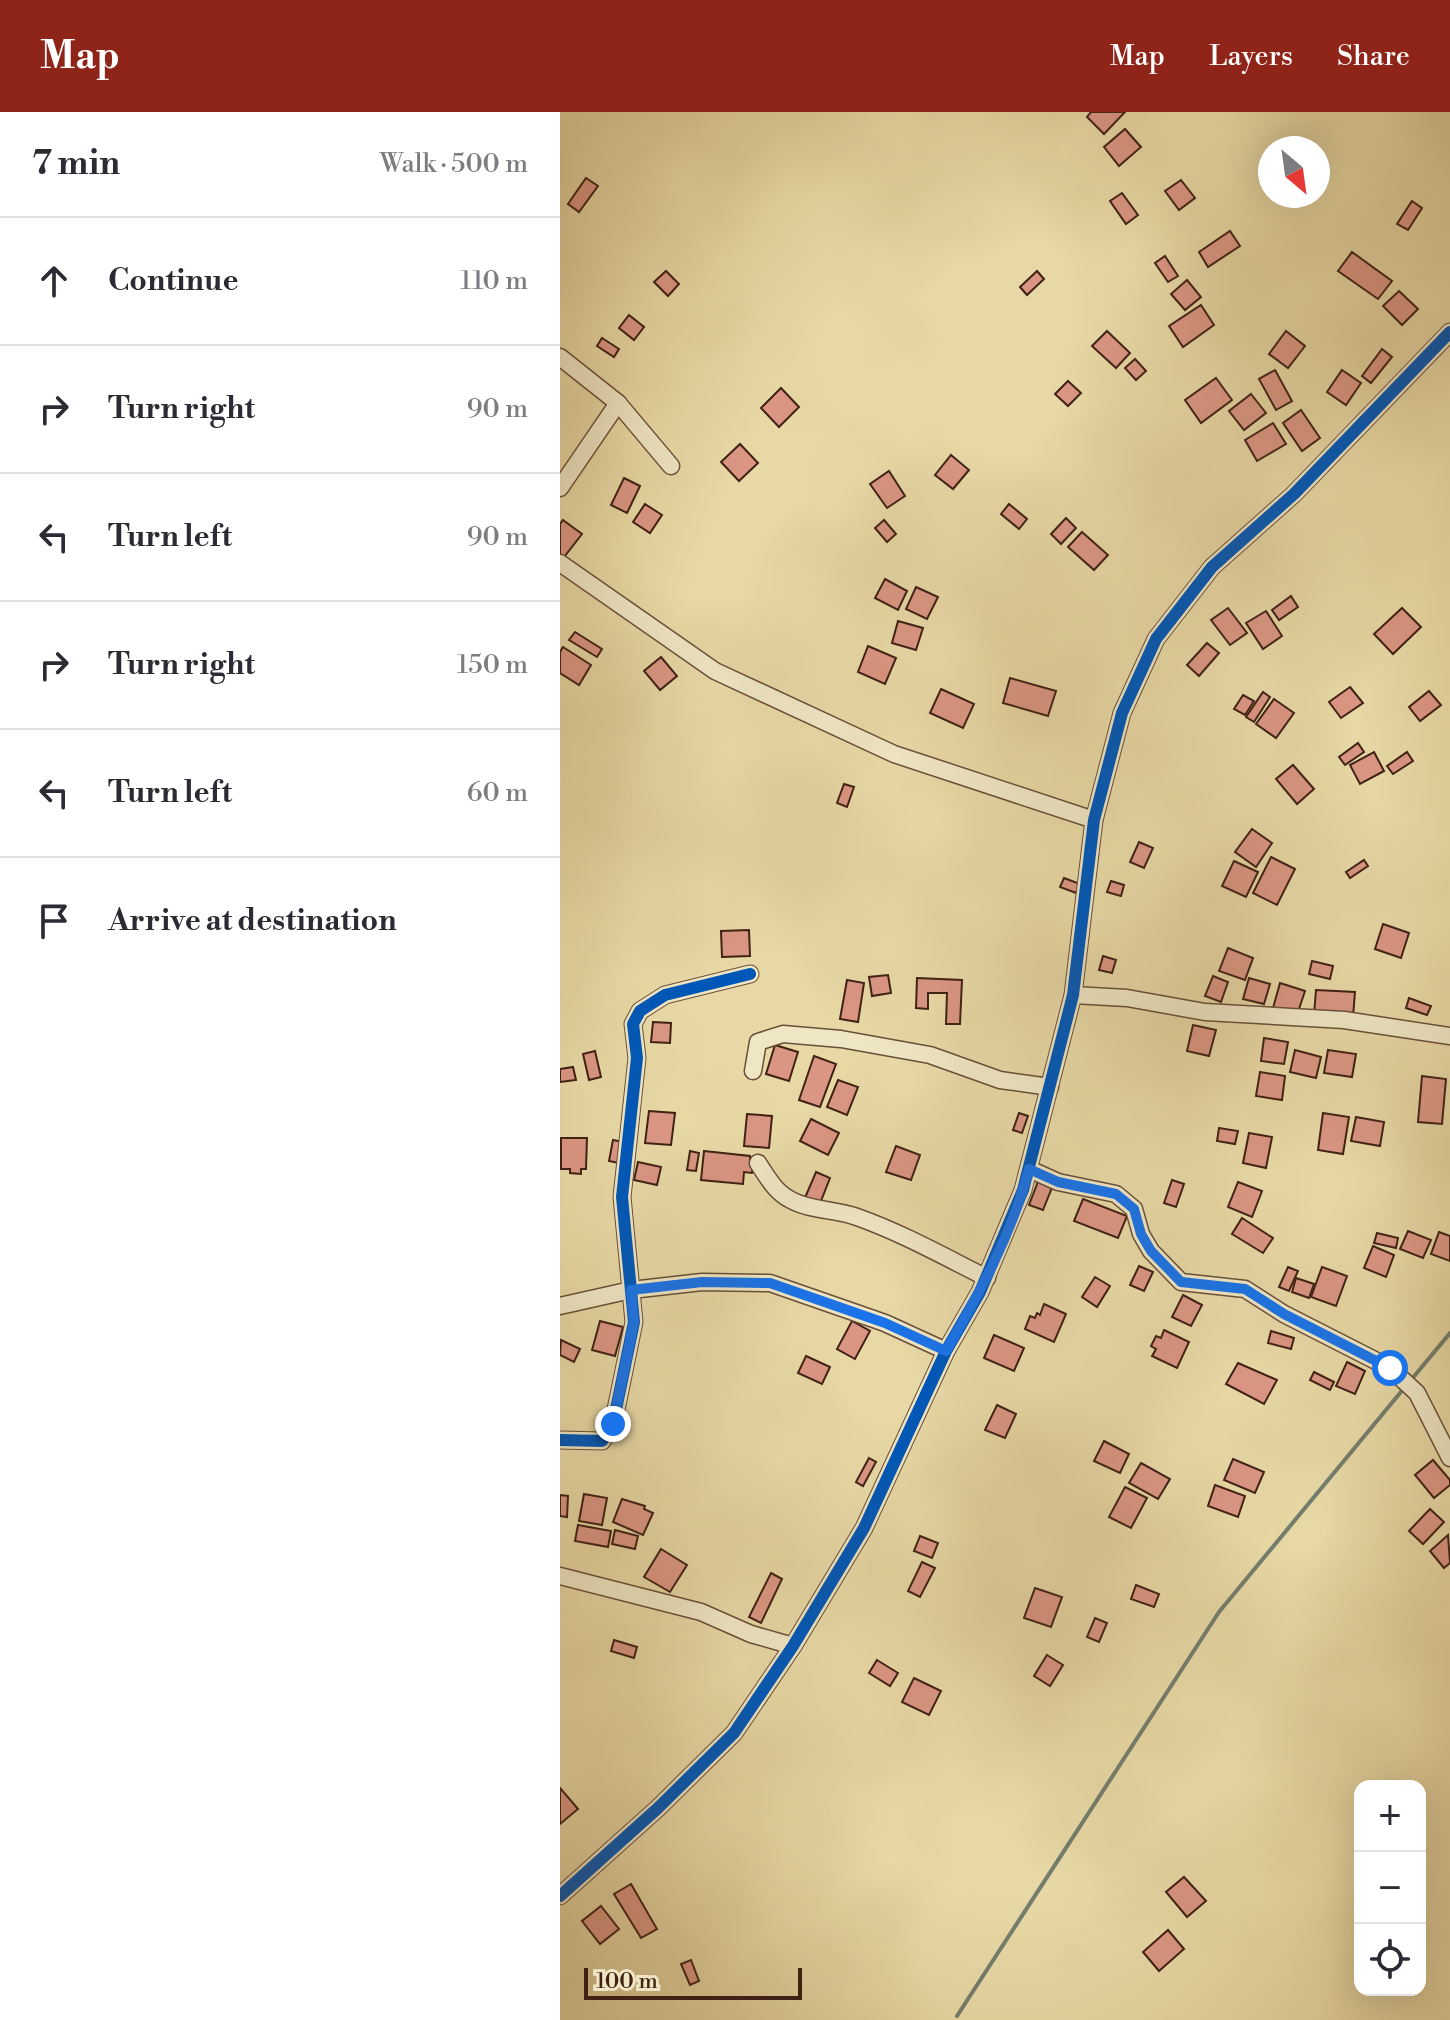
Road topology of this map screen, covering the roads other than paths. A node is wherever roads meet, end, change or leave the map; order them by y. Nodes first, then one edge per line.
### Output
1 (1450, 332) edge
2 (560, 357) edge
3 (618, 403) junction
4 (671, 466) dead end
5 (560, 488) edge
6 (560, 563) edge
7 (1094, 820) junction
8 (750, 974) dead end
9 (1073, 995) junction
10 (1450, 1036) edge
11 (753, 1071) dead end
12 (1050, 1087) junction
13 (758, 1163) dead end
14 (1029, 1169) junction
15 (987, 1278) junction
16 (631, 1290) junction
17 (560, 1306) edge
18 (946, 1351) junction
19 (560, 1440) edge
20 (1450, 1458) edge
21 (560, 1576) edge
22 (793, 1646) junction
23 (560, 1896) edge

1 - 7 street
2 - 3 street
3 - 4 street
3 - 5 street
6 - 7 street
7 - 9 street
8 - 16 street
9 - 10 street
9 - 12 street
11 - 12 street
12 - 14 street
13 - 15 street
14 - 15 street
14 - 20 street
15 - 18 street
16 - 17 street
16 - 18 street
16 - 19 street
18 - 22 street
21 - 22 street
22 - 23 street

